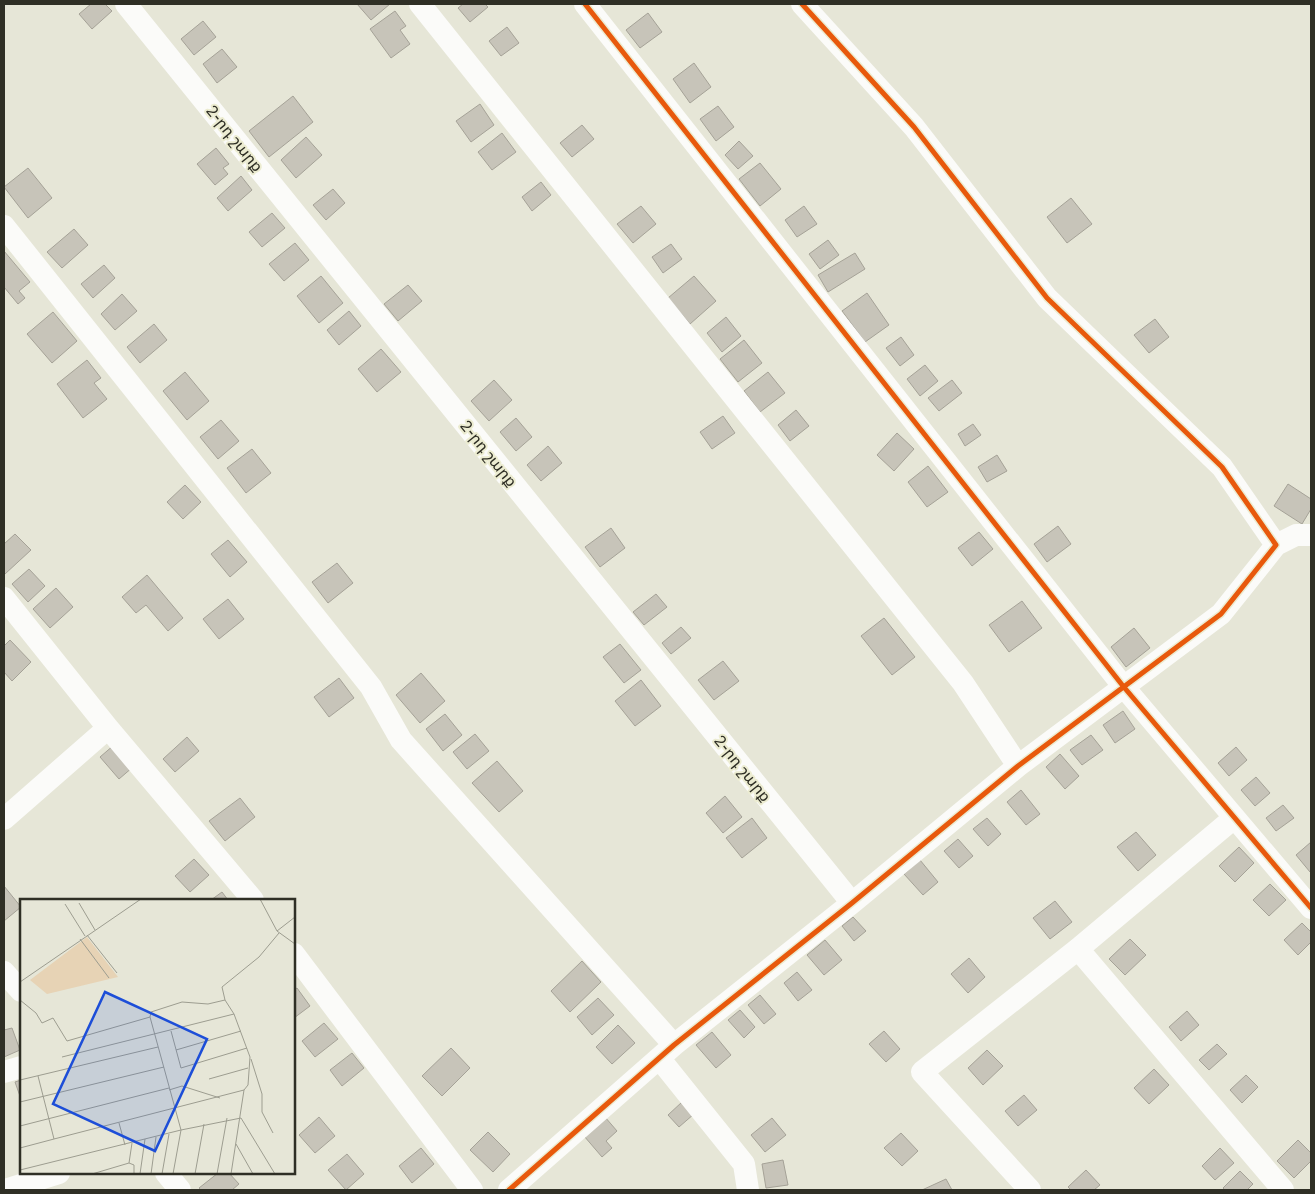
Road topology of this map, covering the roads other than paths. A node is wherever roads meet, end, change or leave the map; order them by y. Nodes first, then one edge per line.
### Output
1 (126, 4) edge
2 (420, 4) edge
3 (585, 4) edge
4 (802, 4) edge
5 (4, 226) edge
6 (1311, 535) edge
7 (1276, 545) junction
8 (4, 598) edge
9 (1124, 686) junction
10 (108, 728) junction
11 (1018, 766) junction
12 (1234, 818) junction
13 (4, 819) edge
14 (252, 899) edge
15 (852, 903) junction
16 (1311, 908) edge
17 (1078, 949) junction
18 (295, 955) edge
19 (4, 972) edge
20 (20, 991) edge
21 (666, 1051) junction
22 (20, 1067) edge
23 (4, 1072) edge
24 (56, 1174) edge
25 (167, 1174) edge
26 (5, 1190) edge
27 (180, 1190) edge
28 (472, 1190) edge
29 (509, 1190) edge
30 (748, 1190) edge
31 (1030, 1190) edge
32 (1283, 1190) edge

1 - 15 street, 2-րդ շարք
2 - 11 street
3 - 9 street
4 - 7 street
5 - 21 street
6 - 7 street
7 - 9 street
8 - 10 street
9 - 11 street
9 - 12 street
10 - 13 street
10 - 14 street
11 - 15 street
12 - 16 street
12 - 17 street
15 - 21 street
17 - 31 street
17 - 32 street
18 - 28 street
19 - 20 street
21 - 29 street
21 - 30 street
22 - 23 street
24 - 26 street
25 - 27 street

